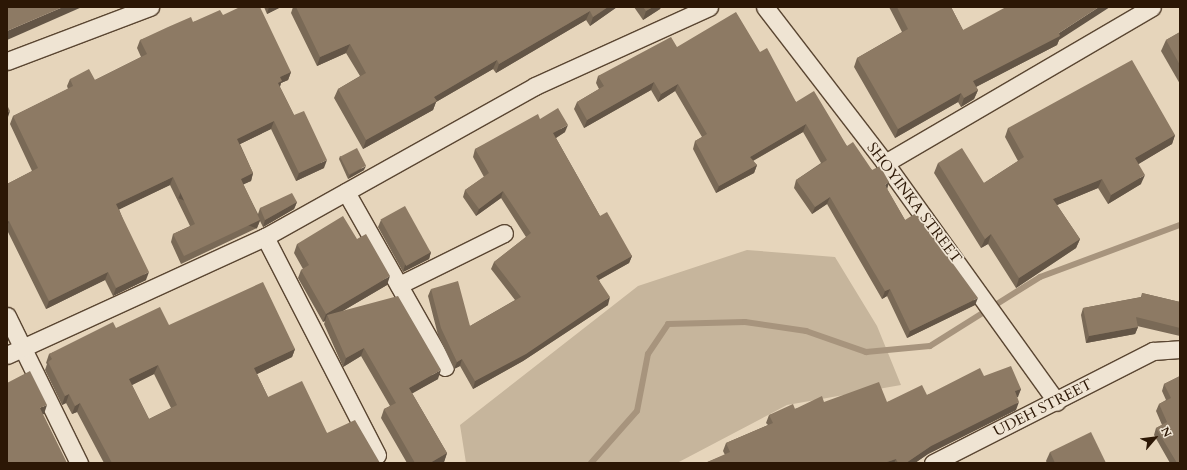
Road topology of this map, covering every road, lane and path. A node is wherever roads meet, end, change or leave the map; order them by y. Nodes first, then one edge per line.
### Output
1 (150, 7) edge
2 (709, 7) edge
3 (765, 7) edge
4 (1152, 7) edge
5 (130, 10) edge
6 (7, 61) edge
7 (885, 163) junction
8 (346, 192) junction
9 (504, 233) dead end
10 (265, 237) junction
11 (399, 286) junction
12 (7, 316) edge
13 (22, 347) junction
14 (1180, 349) edge
15 (7, 355) edge
16 (445, 367) dead end
17 (1057, 402) junction
18 (377, 455) edge
19 (79, 463) edge
20 (933, 463) edge

1 - 5 street
2 - 8 street
3 - 7 street, SHOYINKA STREET
4 - 7 street
5 - 6 street
7 - 17 street, SHOYINKA STREET
8 - 10 street
8 - 11 street
9 - 11 street
10 - 13 street
10 - 18 street
11 - 16 street
12 - 13 street
13 - 15 street
13 - 19 street
14 - 17 street, UDEH STREET
17 - 20 street, UDEH STREET

